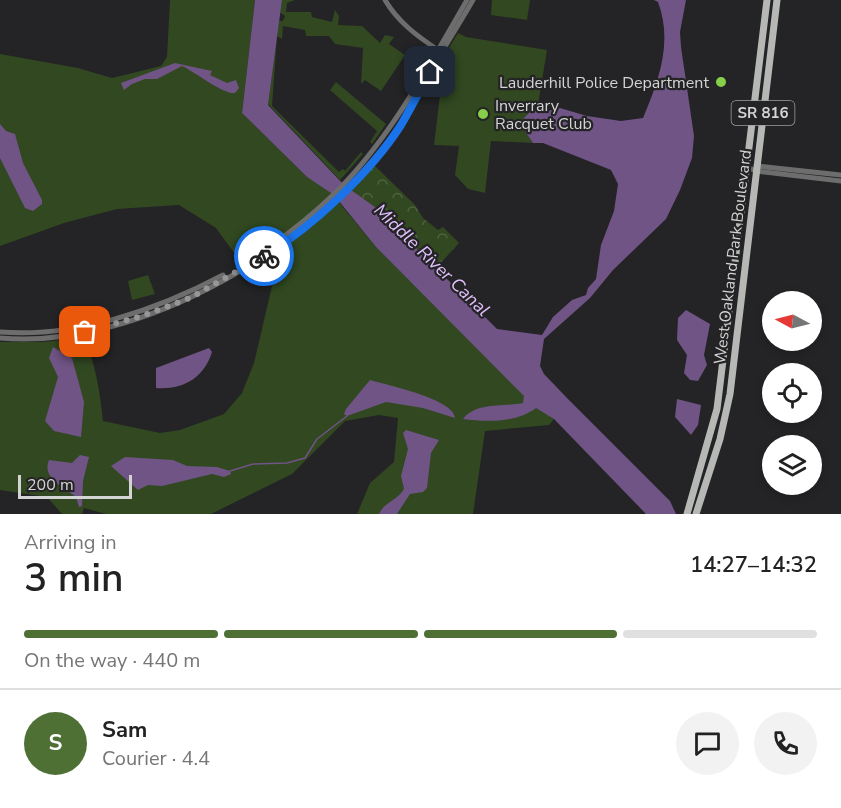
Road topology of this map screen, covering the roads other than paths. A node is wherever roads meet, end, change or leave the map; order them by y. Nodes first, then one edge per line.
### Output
1 (385, 0) edge
2 (467, 0) edge
3 (474, 0) edge
4 (767, 0) edge
5 (777, 0) edge
6 (439, 51) junction
7 (747, 167) junction
8 (757, 169) junction
9 (796, 174) junction
10 (841, 175) edge
11 (841, 181) edge
12 (334, 197) junction
13 (735, 269) junction
14 (744, 280) junction
15 (733, 282) junction
16 (741, 297) junction
17 (0, 332) edge
18 (0, 338) edge
19 (687, 514) edge
20 (696, 514) edge

1 - 6 street
2 - 6 street
3 - 6 street
4 - 7 main road, West Oakland Park Boulevard / SR 816
5 - 8 main road, West Oakland Park Boulevard / SR 816
6 - 12 street
7 - 8 street
7 - 13 main road, West Oakland Park Boulevard / SR 816
8 - 9 street
8 - 14 main road, West Oakland Park Boulevard / SR 816
9 - 10 street
9 - 11 street
12 - 17 street
12 - 18 street
13 - 14 main road
13 - 15 main road, West Oakland Park Boulevard / SR 816
14 - 16 main road, West Oakland Park Boulevard / SR 816
15 - 16 main road
15 - 19 main road, West Oakland Park Boulevard / SR 816
16 - 20 main road, West Oakland Park Boulevard / SR 816

